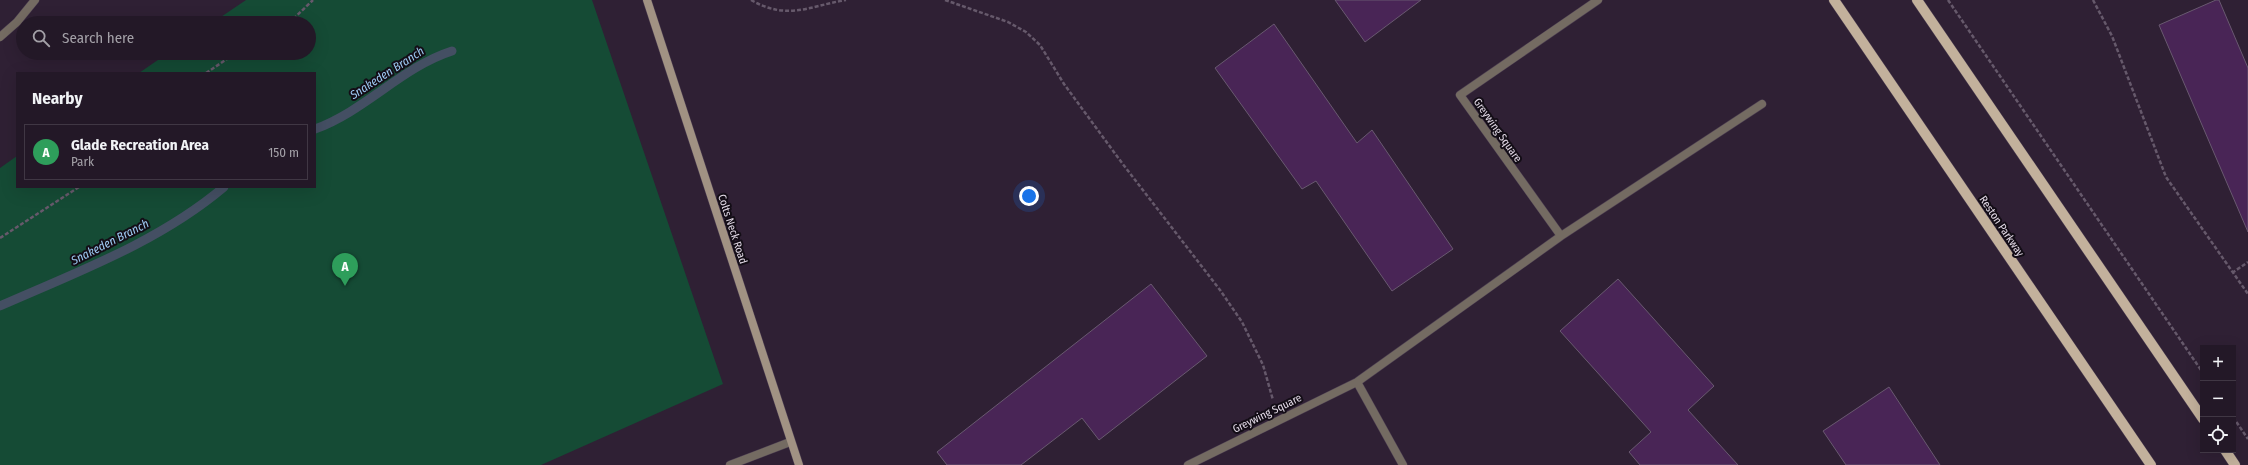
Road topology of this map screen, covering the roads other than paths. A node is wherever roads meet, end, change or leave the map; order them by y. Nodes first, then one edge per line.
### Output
1 (35, 0) edge
2 (647, 0) edge
3 (1598, 0) edge
4 (1834, 0) edge
5 (1916, 0) edge
6 (22, 16) edge
7 (16, 23) edge
8 (0, 37) edge
9 (1762, 104) dead end
10 (1560, 236) junction
11 (1357, 382) junction
12 (2202, 417) edge
13 (790, 442) junction
14 (2227, 453) edge
15 (730, 465) edge
16 (799, 465) edge
17 (1188, 465) edge
18 (1403, 465) edge
19 (2151, 465) edge
20 (2235, 465) edge

1 - 6 lane
2 - 13 street, Colts Neck Road
3 - 10 lane, Greywing Square
4 - 19 main road, Reston Parkway
5 - 12 main road
7 - 8 lane
9 - 10 lane, Greywing Square
10 - 11 lane, Greywing Square
11 - 17 lane, Greywing Square
11 - 18 lane
13 - 15 lane
13 - 16 street, Colts Neck Road
14 - 20 main road

